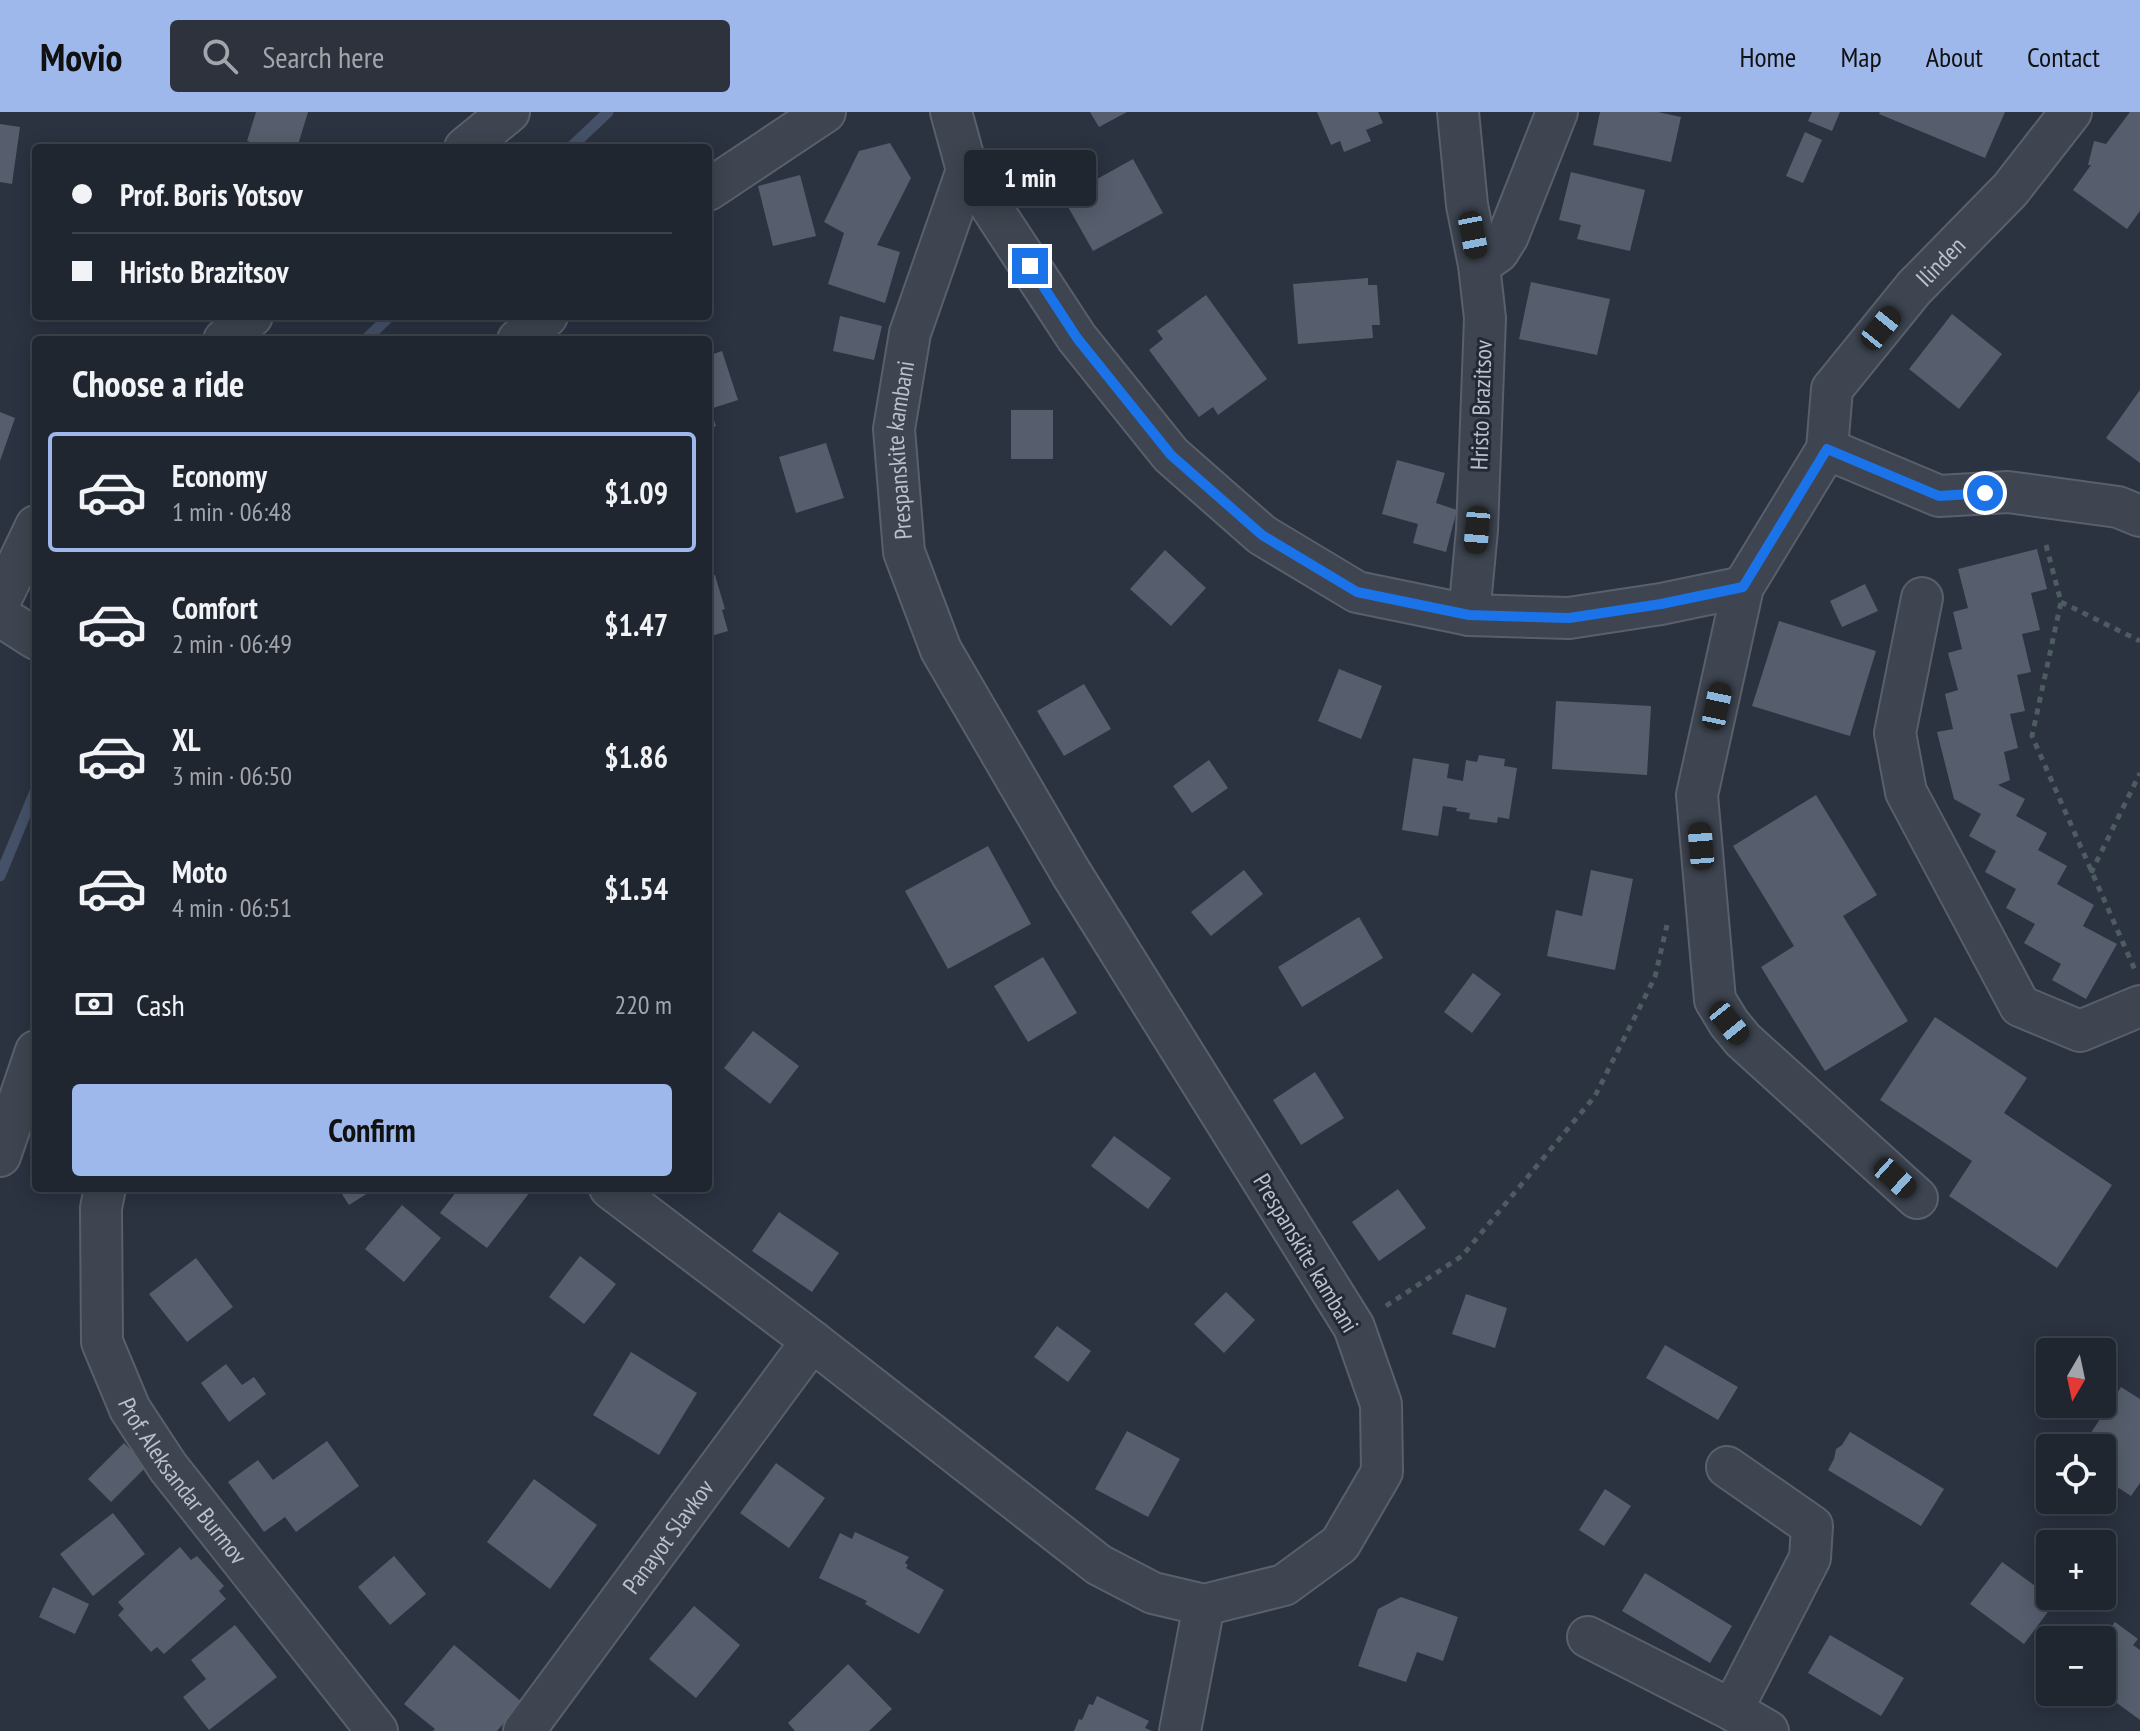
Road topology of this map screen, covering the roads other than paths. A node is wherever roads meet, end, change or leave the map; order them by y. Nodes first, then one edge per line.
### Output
1 (509, 112) edge
2 (825, 112) edge
3 (951, 112) edge
4 (1458, 112) edge
5 (1557, 112) edge
6 (2071, 112) edge
7 (470, 144) edge
8 (967, 170) junction
9 (712, 187) edge
10 (1479, 265) junction
11 (247, 320) edge
12 (542, 320) edge
13 (229, 336) edge
14 (523, 336) edge
15 (1827, 449) junction
16 (2140, 516) edge
17 (32, 534) edge
18 (1743, 587) junction
19 (1922, 598) dead end
20 (0, 601) edge
21 (1469, 615) junction
22 (0, 616) edge
23 (32, 636) edge
24 (2140, 1006) edge
25 (32, 1067) edge
26 (0, 1156) edge
27 (104, 1192) edge
28 (615, 1192) edge
29 (1917, 1198) dead end
30 (812, 1341) junction
31 (1727, 1467) dead end
32 (1204, 1605) junction
33 (1588, 1637) dead end
34 (1732, 1710) junction
35 (377, 1731) edge
36 (524, 1731) edge
37 (1180, 1731) edge
38 (1768, 1731) edge

1 - 7 street
2 - 9 street
3 - 8 street
4 - 10 street, Hristo Brazitsov
5 - 10 street
6 - 15 street, Ilinden
8 - 21 street
8 - 32 street, Prespanskite kambani
10 - 21 street, Hristo Brazitsov
11 - 13 street
12 - 14 street
15 - 16 street
15 - 18 street, Ilinden
17 - 20 street
18 - 21 street
18 - 29 street, Ilinden
19 - 24 street
22 - 23 street
25 - 26 street
27 - 35 street, Prof. Aleksandar Burmov
28 - 30 street, Prespanskite kambani
30 - 32 street, Prespanskite kambani
30 - 36 street, Panayot Slavkov
31 - 34 street
32 - 37 street
33 - 34 street
34 - 38 street

